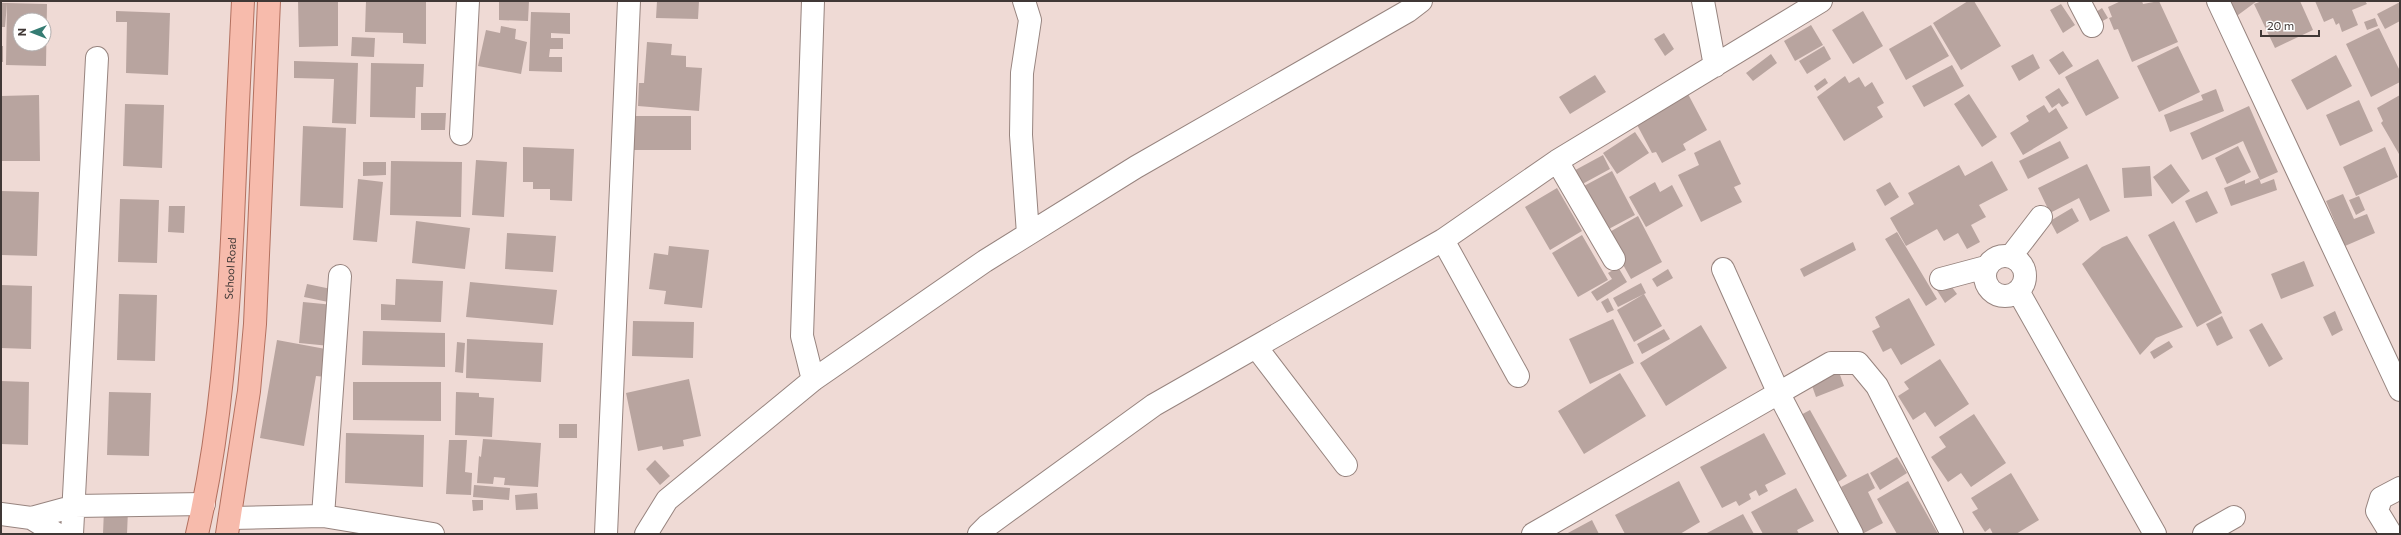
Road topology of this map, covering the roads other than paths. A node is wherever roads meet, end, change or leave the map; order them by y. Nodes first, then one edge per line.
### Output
1 (243, 1) edge
2 (269, 1) edge
3 (468, 1) edge
4 (629, 1) edge
5 (813, 1) edge
6 (1024, 1) edge
7 (1421, 1) edge
8 (1703, 1) edge
9 (1821, 1) edge
10 (2079, 1) edge
11 (2218, 1) edge
12 (2092, 26) dead end
13 (97, 58) dead end
14 (1715, 66) junction
15 (461, 134) dead end
16 (1557, 161) junction
17 (2041, 218) dead end
18 (1028, 234) junction
19 (1443, 240) junction
20 (2011, 256) junction
21 (1614, 259) dead end
22 (1986, 267) junction
23 (1723, 269) dead end
24 (340, 276) dead end
25 (1941, 279) dead end
26 (2018, 291) junction
27 (1256, 347) junction
28 (1518, 376) dead end
29 (813, 380) junction
30 (2400, 390) edge
31 (1779, 394) junction
32 (1346, 465) dead end
33 (2400, 488) edge
34 (204, 504) junction
35 (75, 506) junction
36 (324, 516) junction
37 (2234, 517) dead end
38 (15, 521) edge
39 (229, 526) edge
40 (56, 534) edge
41 (72, 534) edge
42 (197, 534) edge
43 (433, 534) edge
44 (606, 534) edge
45 (646, 534) edge
46 (979, 534) edge
47 (1533, 534) edge
48 (1852, 534) edge
49 (1952, 534) edge
50 (2155, 534) edge
51 (2204, 534) edge
52 (2391, 534) edge

1 - 34 main road, School Road
2 - 39 main road
3 - 15 street
4 - 44 street
5 - 29 street
6 - 18 street
7 - 18 street
8 - 14 street
9 - 14 street
10 - 12 street
11 - 30 street
13 - 35 street
14 - 16 street
16 - 19 street
16 - 21 street
17 - 20 street
18 - 29 street
19 - 27 street
19 - 28 street
20 - 22 street
20 - 26 street
22 - 25 street
22 - 26 street
23 - 31 street
24 - 36 street
26 - 50 street
27 - 32 street
27 - 46 street
29 - 45 street
31 - 47 street
31 - 48 street
31 - 49 street
33 - 52 street
34 - 35 street
34 - 42 main road, School Road
35 - 38 street
35 - 41 street
36 - 39 street
36 - 43 street
37 - 51 street
38 - 40 street

